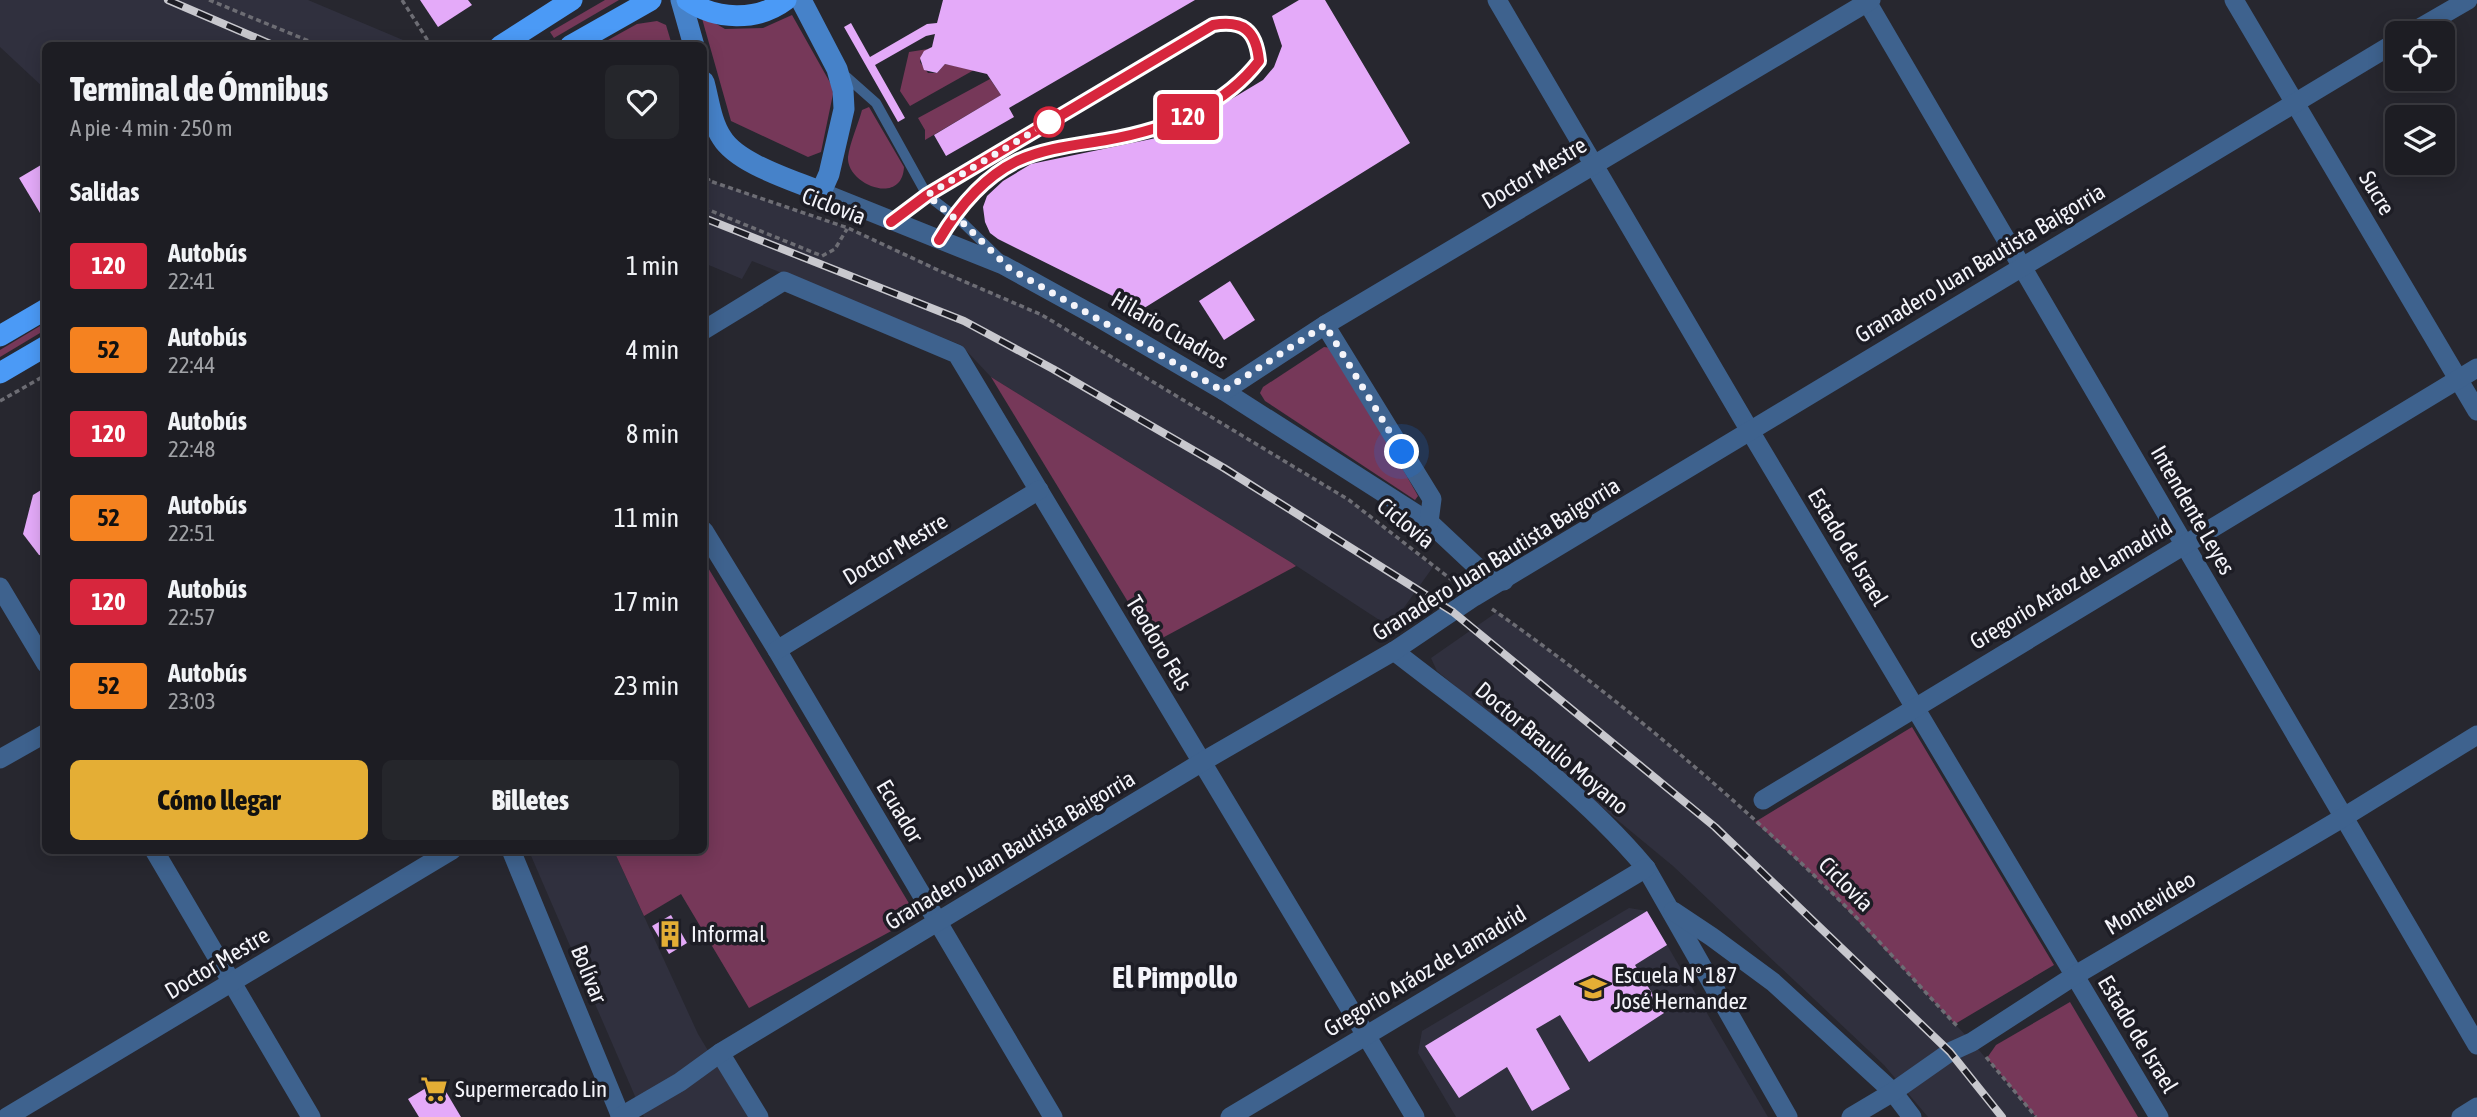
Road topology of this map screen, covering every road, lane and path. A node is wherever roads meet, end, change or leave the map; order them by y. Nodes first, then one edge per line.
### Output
1 (208, 0) edge
2 (402, 0) edge
3 (572, 0) edge
4 (651, 0) edge
5 (681, 0) edge
6 (687, 0) edge
7 (786, 0) edge
8 (801, 0) edge
9 (1497, 0) edge
10 (2234, 0) edge
11 (2468, 0) edge
12 (1868, 1) edge
13 (2432, 21) edge
14 (311, 42) edge
15 (429, 42) edge
16 (506, 42) edge
17 (577, 42) edge
18 (693, 42) edge
19 (2385, 49) edge
20 (837, 69) junction
21 (707, 93) edge
22 (2295, 102) junction
23 (1594, 165) junction
24 (707, 180) edge
25 (821, 191) junction
26 (927, 195) junction
27 (856, 208) junction
28 (707, 209) edge
29 (953, 217) junction
30 (891, 222) junction
31 (848, 228) junction
32 (939, 240) junction
33 (2022, 267) junction
34 (1009, 268) junction
35 (42, 311) edge
36 (1325, 325) junction
37 (707, 328) edge
38 (0, 337) edge
39 (42, 348) edge
40 (2477, 368) edge
41 (0, 373) edge
42 (42, 377) edge
43 (2458, 379) junction
44 (1223, 391) junction
45 (0, 401) edge
46 (2477, 411) edge
47 (1750, 431) junction
48 (1039, 490) junction
49 (1429, 522) junction
50 (707, 535) edge
51 (2184, 544) junction
52 (1504, 580) junction
53 (0, 587) edge
54 (1474, 597) junction
55 (777, 650) junction
56 (1394, 651) junction
57 (42, 657) edge
58 (1914, 707) junction
59 (42, 735) edge
60 (2477, 735) edge
61 (0, 759) edge
62 (1202, 762) junction
63 (1763, 800) dead end
64 (2344, 817) junction
65 (156, 854) edge
66 (445, 854) edge
67 (513, 854) edge
68 (1646, 868) junction
69 (1668, 908) junction
70 (938, 923) junction
71 (2074, 976) junction
72 (230, 984) junction
73 (1366, 1035) junction
74 (1972, 1042) junction
75 (2477, 1045) edge
76 (720, 1053) junction
77 (1893, 1092) junction
78 (2477, 1107) edge
79 (7, 1117) edge
80 (311, 1117) edge
81 (621, 1117) edge
82 (759, 1117) edge
83 (1053, 1117) edge
84 (1230, 1117) edge
85 (1415, 1117) edge
86 (1788, 1117) edge
87 (1850, 1117) edge
88 (1913, 1117) edge
89 (2036, 1117) edge
90 (2159, 1117) edge
91 (2461, 1117) edge

1 - 14 path
2 - 15 path
3 - 16 main road
4 - 17 main road
5 - 18 street
6 - 7 main road
8 - 20 street
9 - 23 street, Estado de Israel
10 - 22 street, Sucre
11 - 13 street
12 - 23 street, Doctor Mestre
12 - 33 street, Intendente Leyes
19 - 22 street, Granadero Juan Bautista Baigorria
20 - 25 street
20 - 26 lane
21 - 25 street, Hilario Cuadros
22 - 33 street, Granadero Juan Bautista Baigorria
22 - 43 street, Sucre
23 - 36 street, Doctor Mestre
23 - 47 street, Estado de Israel
24 - 31 path, Ciclovía
25 - 27 street, Hilario Cuadros
26 - 29 lane
26 - 29 lane
26 - 30 lane
27 - 30 street, Hilario Cuadros
27 - 31 path
28 - 31 path
29 - 32 lane
29 - 34 lane
30 - 32 street, Hilario Cuadros
31 - 54 path, Ciclovía
32 - 34 street, Hilario Cuadros
33 - 47 street, Granadero Juan Bautista Baigorria
33 - 51 street, Intendente Leyes
34 - 44 street, Hilario Cuadros
35 - 38 main road
36 - 44 street, Doctor Mestre
36 - 49 street
37 - 48 street, Teodoro Fels
39 - 41 main road
40 - 43 street, Gregorio Aráoz de Lamadrid
42 - 45 path
43 - 46 street, Sucre
43 - 51 street, Gregorio Aráoz de Lamadrid
44 - 49 street, Hilario Cuadros
47 - 52 street, Granadero Juan Bautista Baigorria
47 - 58 street, Estado de Israel
48 - 55 street, Doctor Mestre
48 - 62 street, Teodoro Fels
49 - 52 street, Hilario Cuadros
50 - 55 street, Ecuador
51 - 58 street, Gregorio Aráoz de Lamadrid
51 - 64 street, Intendente Leyes
52 - 54 street, Granadero Juan Bautista Baigorria
53 - 57 street
54 - 56 street, Granadero Juan Bautista Baigorria
54 - 74 path, Ciclovía
55 - 70 street, Ecuador
56 - 62 street, Granadero Juan Bautista Baigorria
56 - 68 street, Doctor Braulio Moyano
58 - 63 street, Gregorio Aráoz de Lamadrid
58 - 71 street, Estado de Israel
59 - 61 street
60 - 64 street, Montevideo
62 - 70 street, Granadero Juan Bautista Baigorria
62 - 73 street, Teodoro Fels
64 - 71 street, Montevideo
64 - 75 street, Intendente Leyes
65 - 72 street
66 - 72 street, Doctor Mestre
67 - 81 street, Bolívar
68 - 69 street, Doctor Braulio Moyano
68 - 73 street, Gregorio Aráoz de Lamadrid
69 - 77 street
69 - 86 street, Doctor Braulio Moyano
70 - 76 street, Granadero Juan Bautista Baigorria
70 - 83 street, Ecuador
71 - 74 street, Montevideo
71 - 90 street, Estado de Israel
72 - 79 street, Doctor Mestre
72 - 80 street
73 - 84 street, Gregorio Aráoz de Lamadrid
73 - 85 street, Teodoro Fels
74 - 77 street, Montevideo
74 - 89 path, Ciclovía
76 - 81 street, Granadero Juan Bautista Baigorria
76 - 82 street
77 - 87 street, Montevideo
77 - 88 street
78 - 91 street

